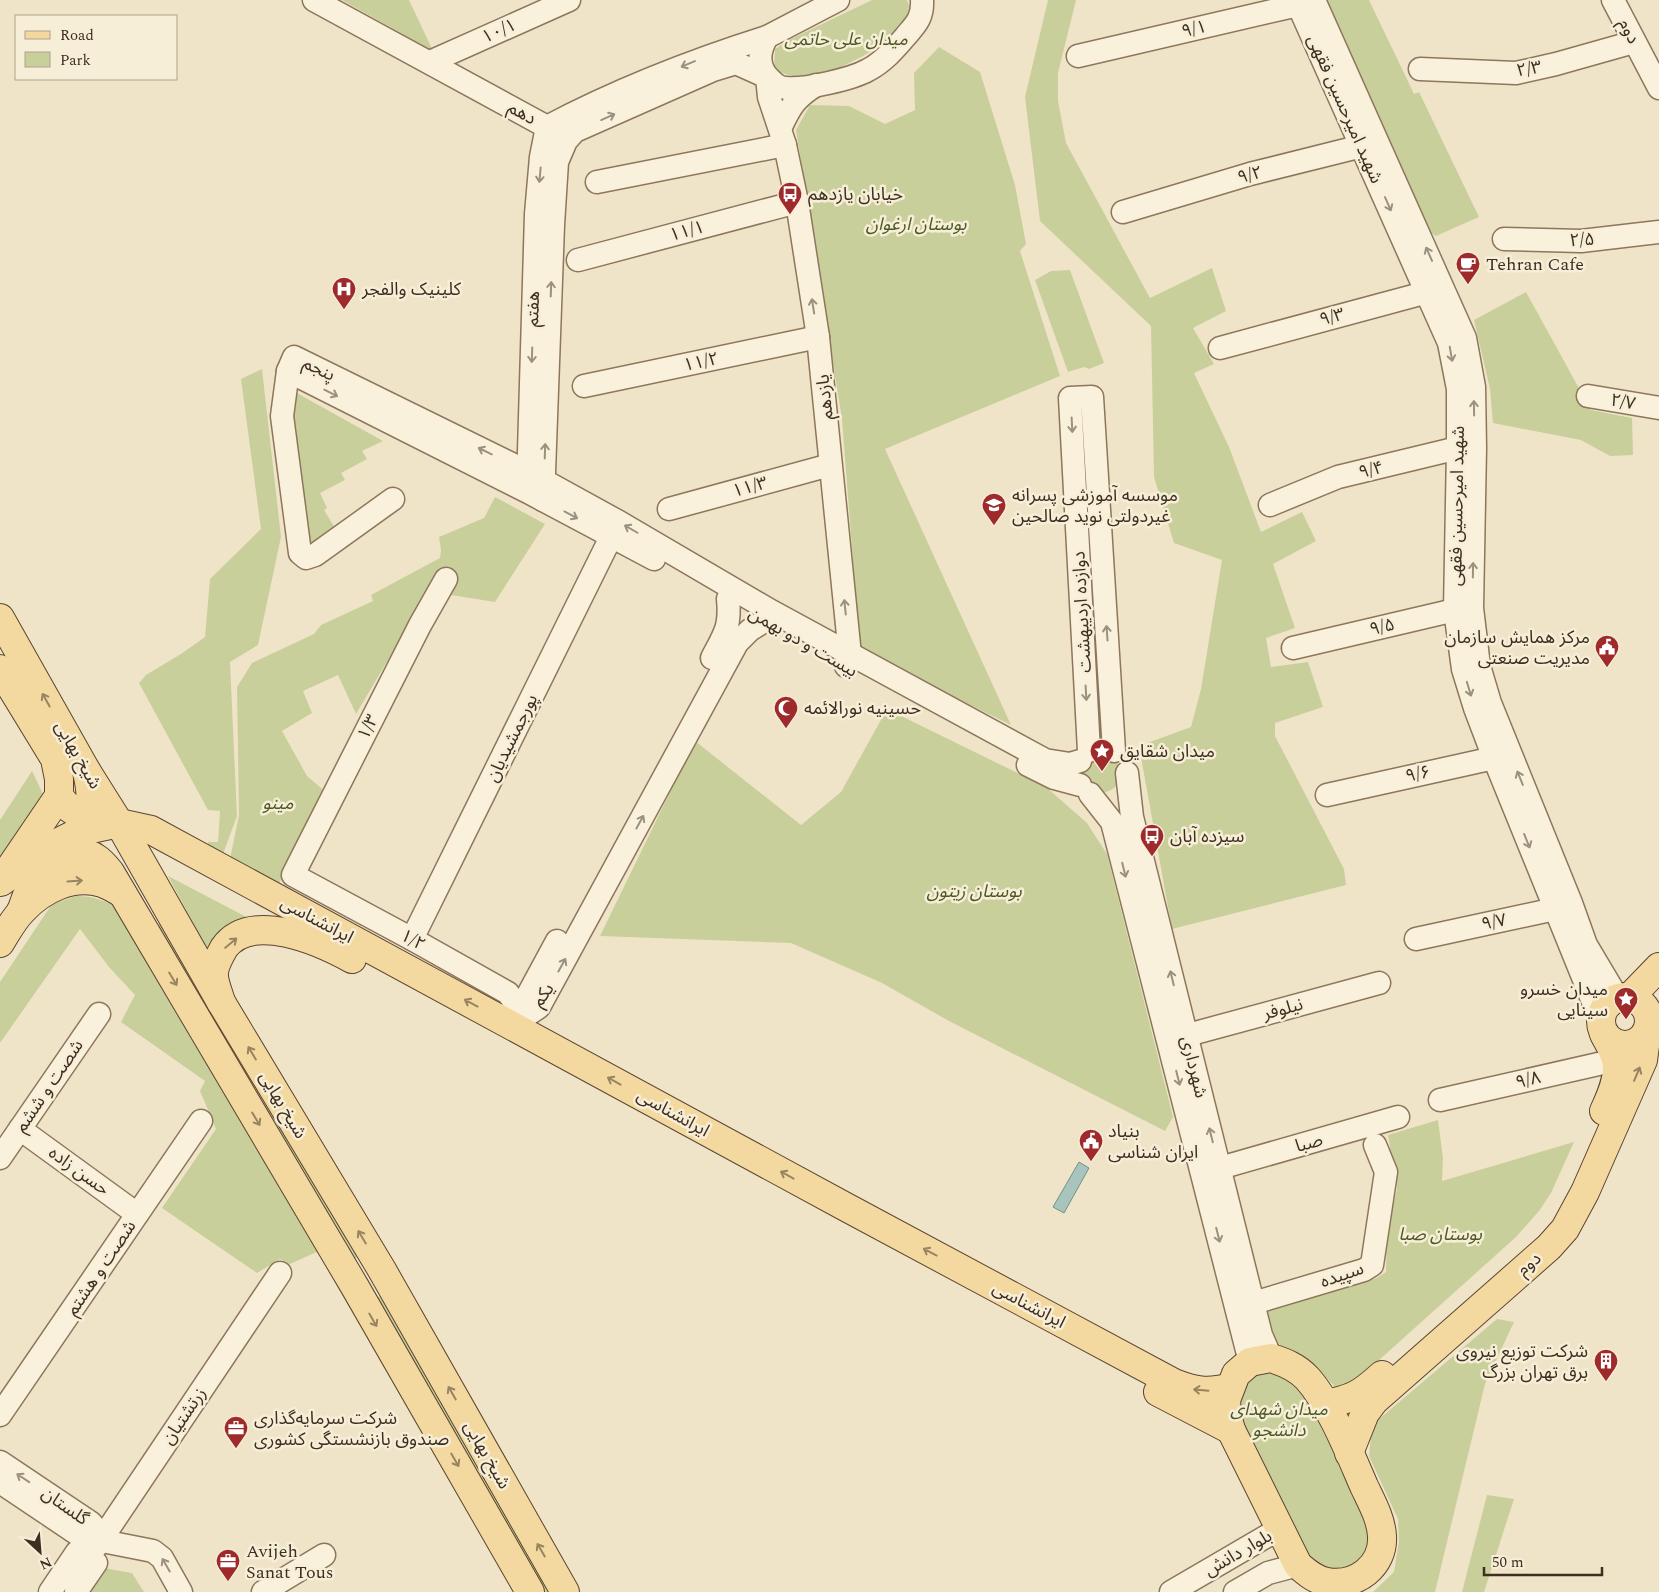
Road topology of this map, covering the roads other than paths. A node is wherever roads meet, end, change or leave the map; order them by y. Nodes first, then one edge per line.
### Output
1 (314, 0) edge
2 (569, 0) edge
3 (838, 0) edge
4 (1613, 0) edge
5 (1304, 1) edge
6 (924, 6) edge
7 (767, 37) junction
8 (1634, 42) junction
9 (1078, 56) dead end
10 (430, 62) junction
11 (1420, 69) dead end
12 (767, 77) junction
13 (817, 84) junction
14 (1659, 88) edge
15 (548, 127) junction
16 (782, 137) junction
17 (566, 141) junction
18 (1370, 143) junction
19 (597, 182) dead end
20 (796, 202) junction
21 (1123, 212) dead end
22 (1659, 232) edge
23 (1504, 239) dead end
24 (578, 260) dead end
25 (1435, 288) junction
26 (818, 337) junction
27 (1220, 348) dead end
28 (584, 386) dead end
29 (1588, 396) dead end
30 (1659, 408) edge
31 (1466, 448) junction
32 (830, 465) junction
33 (536, 486) junction
34 (394, 499) dead end
35 (1270, 505) dead end
36 (670, 509) dead end
37 (612, 537) junction
38 (446, 579) dead end
39 (728, 599) junction
40 (1464, 609) junction
41 (0, 618) edge
42 (766, 620) junction
43 (1293, 648) dead end
44 (848, 661) junction
45 (0, 668) edge
46 (1114, 751) junction
47 (1502, 755) junction
48 (1085, 756) junction
49 (87, 772) junction
50 (1127, 773) junction
51 (1085, 790) junction
52 (1327, 794) dead end
53 (59, 796) junction
54 (119, 823) junction
55 (293, 875) joint
56 (0, 883) edge
57 (1563, 906) junction
58 (412, 939) junction
59 (1416, 939) dead end
60 (0, 943) edge
61 (156, 950) junction
62 (1659, 967) edge
63 (1379, 983) dead end
64 (1623, 997) junction
65 (221, 1002) junction
66 (99, 1014) dead end
67 (1654, 1016) edge
68 (1602, 1026) junction
69 (517, 1030) junction
70 (1177, 1038) junction
71 (1616, 1060) junction
72 (1440, 1100) dead end
73 (1398, 1117) dead end
74 (201, 1120) dead end
75 (20, 1129) junction
76 (1375, 1146) dead end
77 (0, 1158) edge
78 (1211, 1171) junction
79 (138, 1214) junction
80 (840, 1214) junction
81 (382, 1270) junction
82 (280, 1273) dead end
83 (354, 1287) junction
84 (1245, 1306) junction
85 (1260, 1360) junction
86 (1230, 1388) junction
87 (1325, 1404) junction
88 (0, 1415) edge
89 (1231, 1430) junction
90 (1349, 1453) junction
91 (0, 1462) edge
92 (0, 1482) edge
93 (1279, 1529) junction
94 (101, 1540) junction
95 (141, 1548) junction
96 (324, 1555) dead end
97 (87, 1558) junction
98 (1298, 1565) junction
99 (1356, 1586) edge
100 (50, 1592) edge
101 (76, 1592) edge
102 (164, 1592) edge
103 (181, 1592) edge
104 (263, 1592) edge
105 (530, 1592) edge
106 (565, 1592) edge
107 (1170, 1592) edge
108 (1235, 1592) edge

1 - 10 street, دهم
2 - 10 street, ۱۰/۱
3 - 7 street
4 - 8 street, دوم
5 - 9 street, ۹/۱
5 - 18 street, شهید امیرحسین فقهی
6 - 13 street
7 - 12 street
7 -> 15 street, دهم
8 - 11 street, ۲/۳
8 - 14 street, دوم
10 - 15 street, دهم
12 - 13 street
12 - 16 street, یازدهم
17 -> 12 street
13 - 16 street
15 - 17 street
15 -> 33 street, هفتم
16 - 19 street
16 - 20 street, یازدهم
33 -> 17 street, هفتم
18 - 21 street, ۹/۲
18 - 25 street, شهید امیرحسین فقهی
20 - 24 street, ۱۱/۱
26 -> 20 street, یازدهم
22 - 23 street, ۲/۵
25 - 27 street, ۹/۳
25 - 31 street, شهید امیرحسین فقهی
26 - 28 street, ۱۱/۲
26 - 32 street, یازدهم
29 - 30 street, ۲/۷
31 - 35 street, ۹/۴
31 - 40 street, شهید امیرحسین فقهی
32 - 36 street, ۱۱/۳
44 -> 32 street, یازدهم
33 - 34 street, پنجم
33 -> 37 street, بیست و دو بهمن
44 -> 33 street, بیست و دو بهمن
37 - 39 street, بیست و دو بهمن
37 - 58 street, پورجمشیدیان
38 - 55 street, ۱/۳
39 - 42 street, بیست و دو بهمن
39 - 69 street, یکم
40 - 43 street, ۹/۵
40 - 47 street, شهید امیرحسین فقهی
49 -> 41 main road, شیخ بهایی
42 - 44 street, بیست و دو بهمن
69 -> 42 street, یکم
44 - 48 street, بیست و دو بهمن
44 - 51 street, بیست و دو بهمن
45 - 53 main road, شیخ بهایی
46 - 48 street
46 -> 48 street, دوازده اردیبهشت
46 - 50 street
47 - 52 street, ۹/۶
47 - 57 street, شهید امیرحسین فقهی
48 - 51 street
49 - 53 main road
49 - 54 main road, شیخ بهایی
50 - 51 street
70 -> 50 street, شهرداری
51 -> 70 street, شهرداری
53 - 56 main road
54 - 56 main road
54 - 61 main road
54 - 65 main road, شیخ بهایی
69 -> 54 main road, ایرانشناسی
55 - 58 street, ۱/۲
57 - 59 street, ۹/۷
57 - 64 street, شهید امیرحسین فقهی
57 - 68 street, شهید امیرحسین فقهی
58 - 69 street, ۱/۲
60 -> 61 main road, شیخ بهایی
61 -> 83 main road, شیخ بهایی
62 - 64 main road
63 - 70 street, نیلوفر
64 - 67 main road
64 - 68 main road
65 -> 69 main road, ایرانشناسی
81 -> 65 main road, شیخ بهایی
66 - 75 street, شصت و ششم
67 - 68 main road
90 -> 67 main road, دوم
68 - 71 main road, دوم
69 - 80 main road, ایرانشناسی
70 - 78 street, شهرداری
71 - 72 street, ۹/۸
71 - 87 main road, دوم
73 - 78 street, صبا
74 - 79 street, شصت و هشتم
75 - 77 street, شصت و ششم
75 - 79 street, حسن زاده
76 - 84 street, سپیده
78 - 84 street, شهرداری
79 - 88 street, شصت و هشتم
86 -> 80 main road, ایرانشناسی
80 - 89 main road, ایرانشناسی
81 - 83 main road
106 -> 81 main road, شیخ بهایی
82 - 94 street, زرتشتیان
83 -> 105 main road, شیخ بهایی
84 - 85 street, شهرداری
85 - 86 main road
85 - 87 main road
86 - 89 main road
87 - 90 main road
89 - 93 main road
90 - 99 main road
94 -> 91 street, گلستان
92 - 94 street, گلستان
93 - 98 main road
93 - 107 street, بلوار دانش
94 - 95 street
94 - 97 street, زرتشتیان
95 - 102 street
103 -> 95 street
96 - 104 street
97 - 100 street
97 - 101 street
98 - 99 main road
98 - 108 street, بلوار دانش

